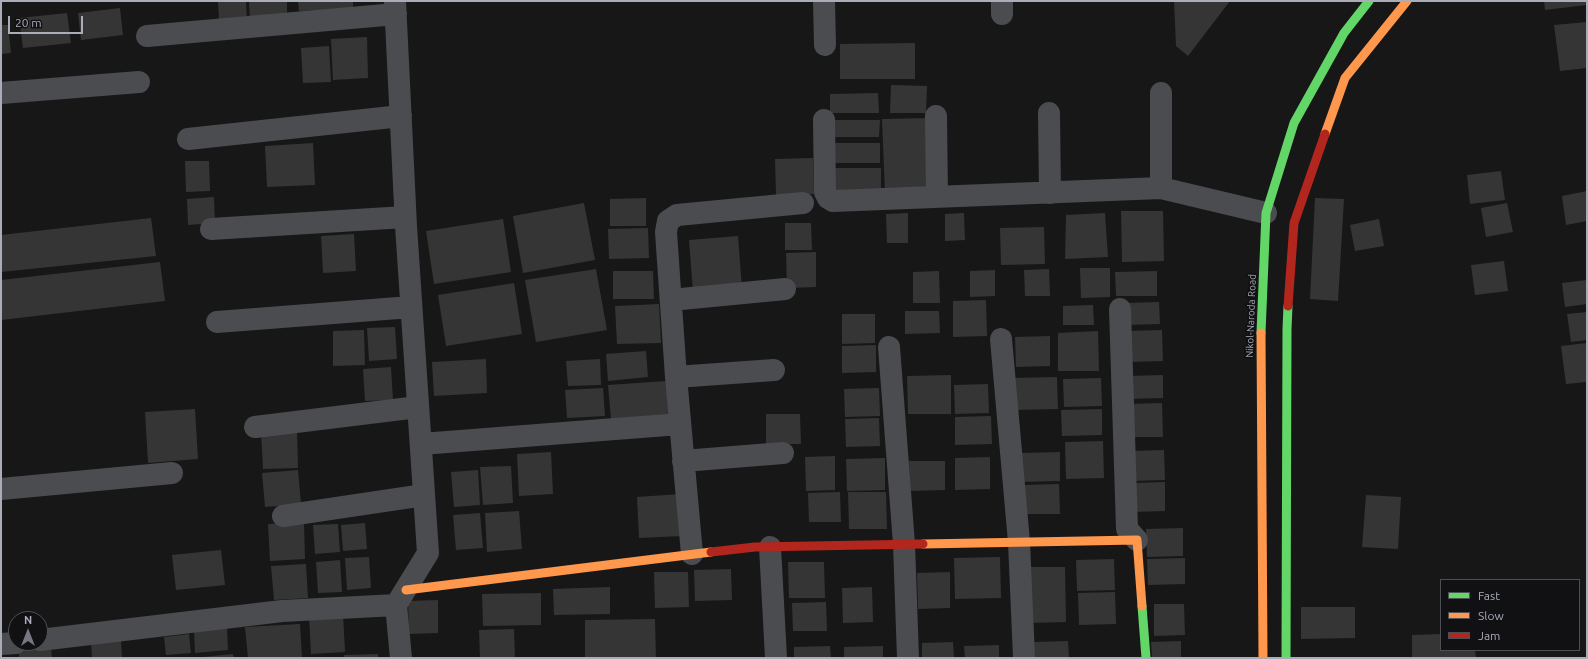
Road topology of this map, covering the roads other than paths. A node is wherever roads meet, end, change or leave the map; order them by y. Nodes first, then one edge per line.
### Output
1 (824, 1) edge
2 (1369, 1) edge
3 (1407, 1) edge
4 (396, 7) edge
5 (147, 36) dead end
6 (824, 45) dead end
7 (139, 82) dead end
8 (1, 93) edge
9 (1161, 93) dead end
10 (1049, 113) dead end
11 (400, 116) junction
12 (936, 116) dead end
13 (824, 120) dead end
14 (188, 139) dead end
15 (1161, 188) junction
16 (1050, 193) junction
17 (937, 197) junction
18 (803, 203) dead end
19 (1266, 214) junction
20 (405, 217) junction
21 (211, 229) dead end
22 (785, 289) dead end
23 (671, 300) junction
24 (411, 307) junction
25 (1120, 309) dead end
26 (217, 322) dead end
27 (1001, 339) dead end
28 (889, 347) dead end
29 (774, 370) dead end
30 (676, 377) junction
31 (418, 407) junction
32 (680, 424) junction
33 (255, 426) dead end
34 (421, 444) junction
35 (783, 453) dead end
36 (683, 461) junction
37 (172, 473) dead end
38 (1, 488) edge
39 (424, 495) junction
40 (283, 516) dead end
41 (1137, 540) junction
42 (1019, 542) junction
43 (904, 544) junction
44 (770, 547) junction
45 (692, 554) junction
46 (401, 598) junction
47 (48, 639) edge
48 (401, 658) edge
49 (776, 658) edge
50 (908, 658) edge
51 (1024, 658) edge
52 (1146, 658) edge
53 (1263, 658) edge
54 (1286, 658) edge

1 - 6 street
2 - 19 main road, Nikol-Naroda Road
3 - 54 main road
4 - 5 street
4 - 11 street
7 - 8 street
9 - 15 street
10 - 16 street
11 - 14 street
11 - 20 street
12 - 17 street
13 - 17 street
15 - 16 street
15 - 19 street
16 - 17 street
18 - 23 street
19 - 53 main road, Nikol-Naroda Road
20 - 21 street
20 - 24 street
22 - 23 street
23 - 30 street
24 - 26 street
24 - 31 street
25 - 41 street
27 - 42 street
28 - 43 street
29 - 30 street
30 - 32 street
31 - 33 street
31 - 34 street
32 - 34 street
32 - 36 street
34 - 39 street
35 - 36 street
36 - 45 street
37 - 38 street
39 - 40 street
39 - 46 street
41 - 42 main road
41 - 52 main road
42 - 43 main road
42 - 51 street
43 - 44 main road
43 - 50 street
44 - 45 main road
44 - 49 street
45 - 46 main road
46 - 47 street
46 - 48 street

